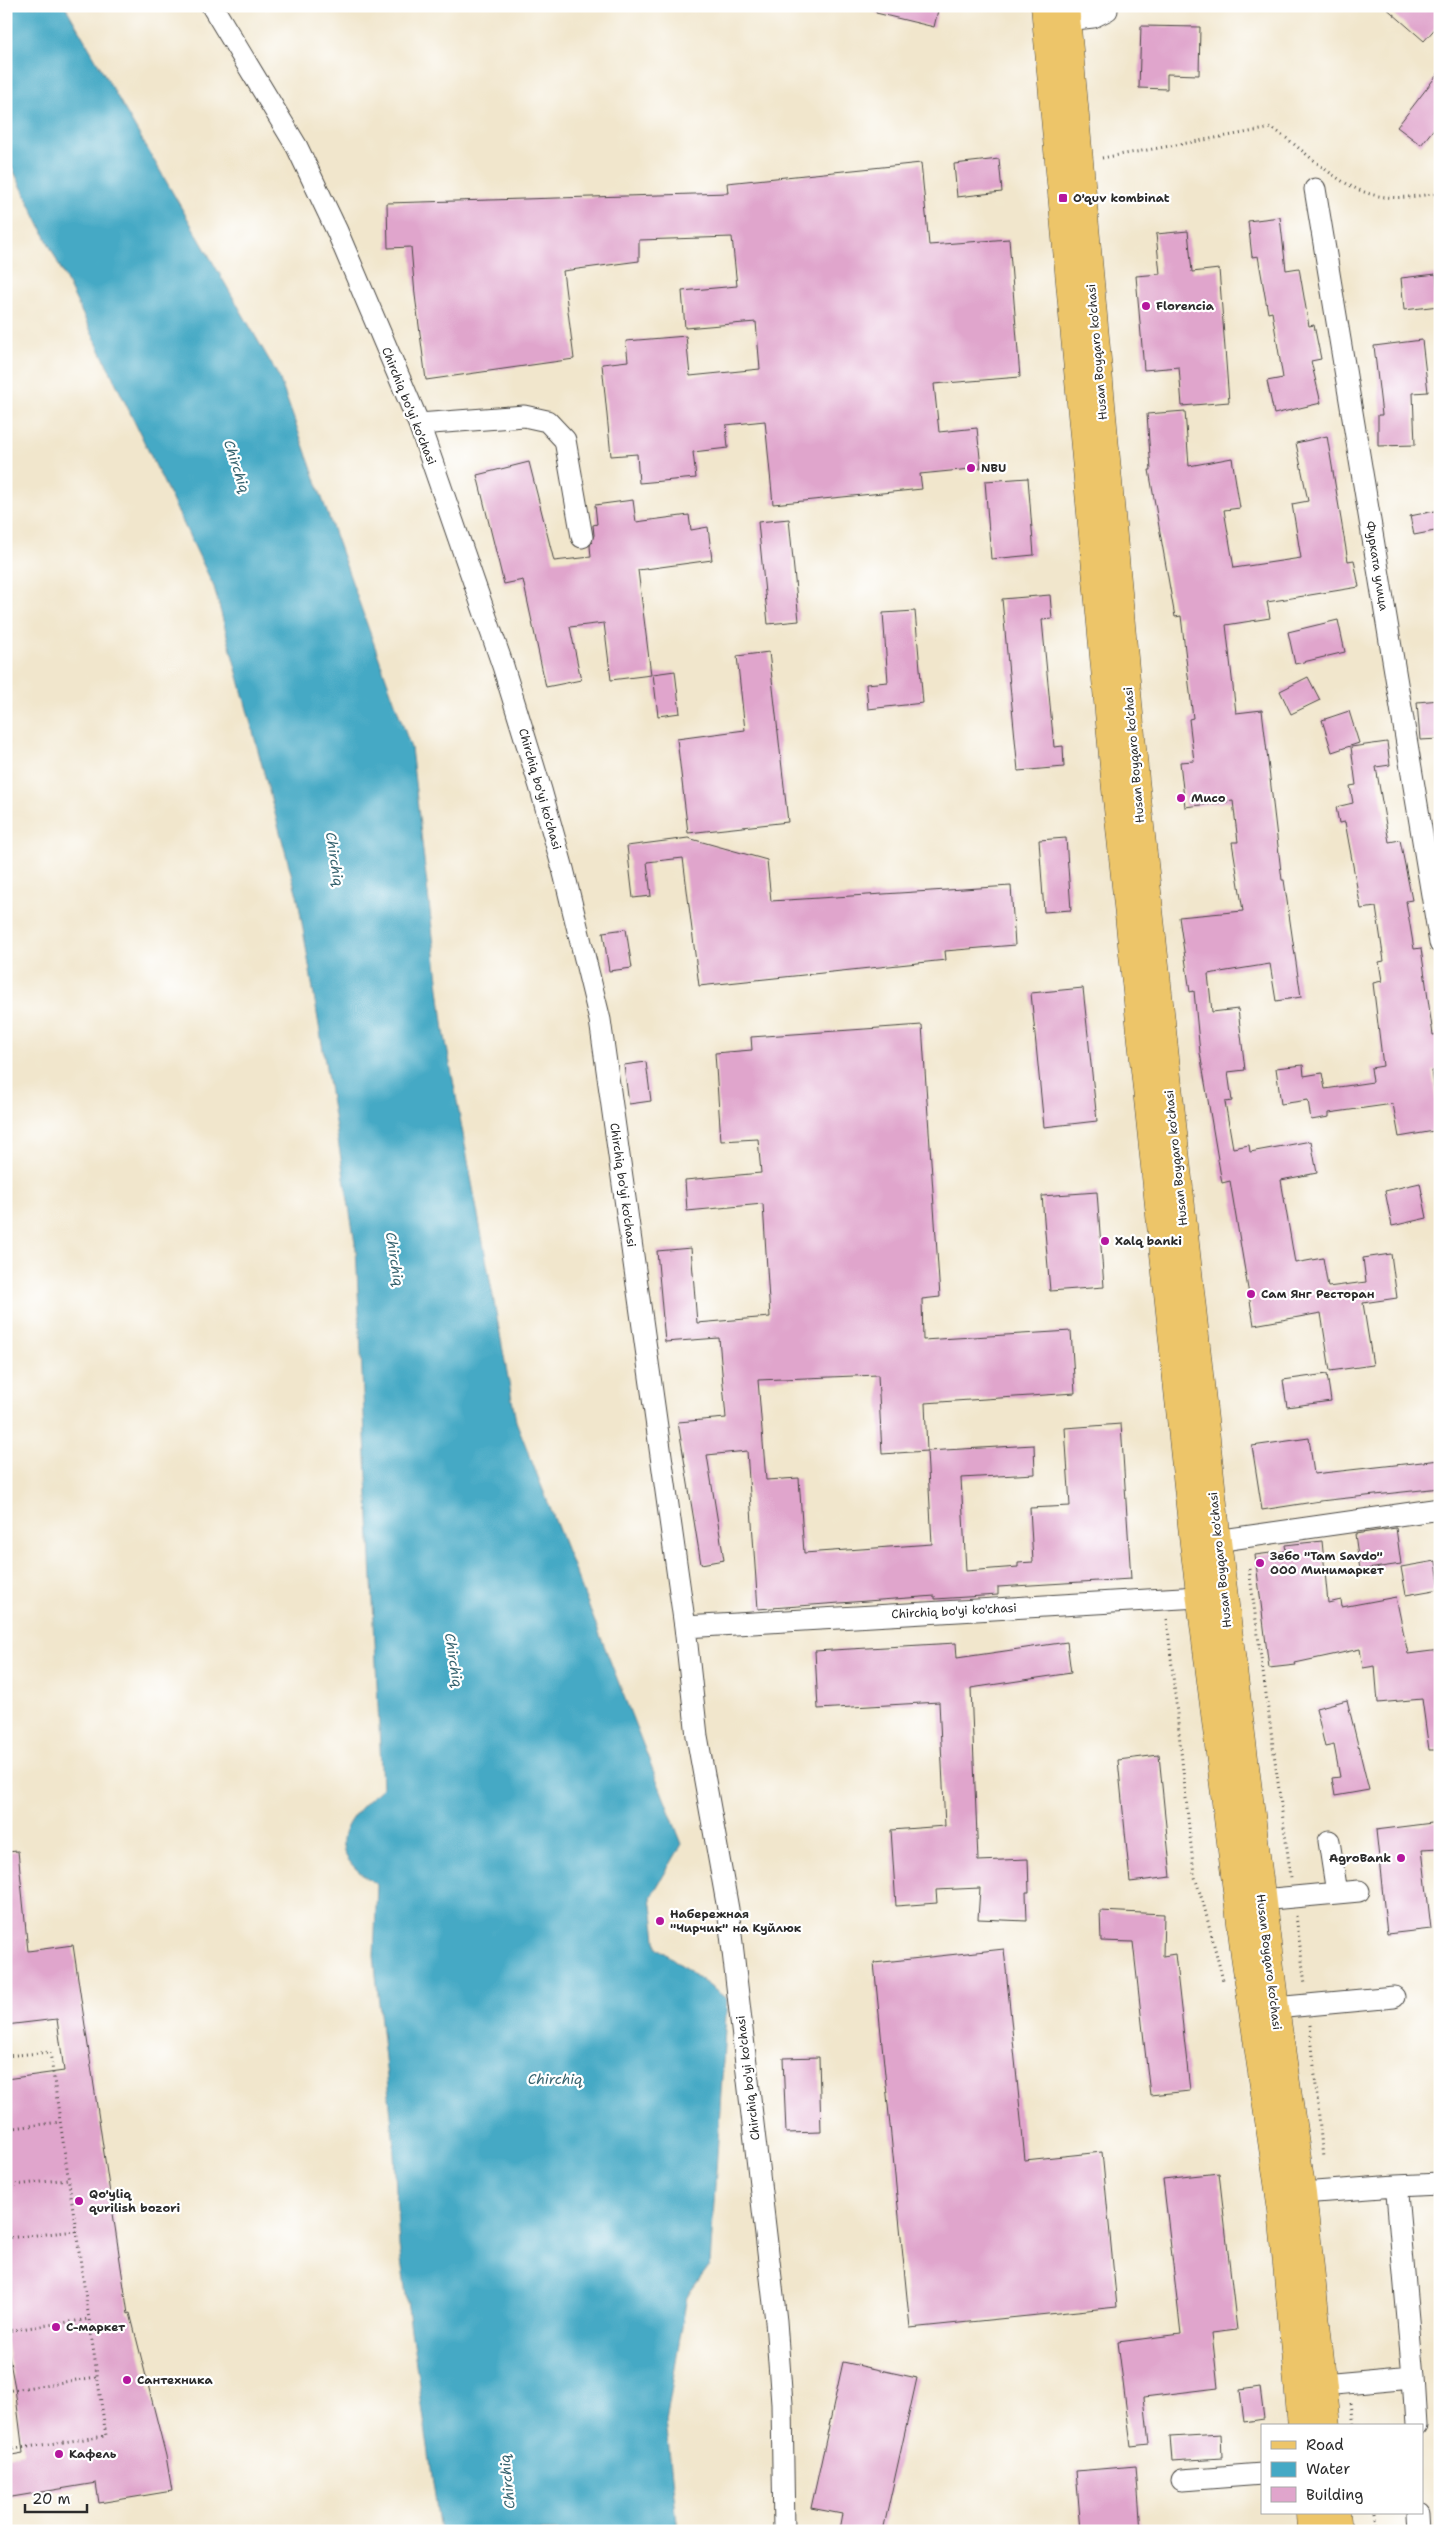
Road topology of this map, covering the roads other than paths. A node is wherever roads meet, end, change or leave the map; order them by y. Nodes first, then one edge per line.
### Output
1 (212, 6) edge
2 (1107, 6) edge
3 (1059, 11) edge
4 (1315, 188) dead end
5 (418, 424) junction
6 (582, 537) dead end
7 (1440, 943) edge
8 (1440, 1510) edge
9 (1206, 1543) junction
10 (1211, 1596) junction
11 (685, 1627) junction
12 (1329, 1841) dead end
13 (1360, 1890) dead end
14 (1337, 1893) junction
15 (1261, 1900) junction
16 (1394, 1997) dead end
17 (1275, 2008) junction
18 (1440, 2184) edge
19 (1396, 2186) junction
20 (1302, 2193) junction
21 (1413, 2377) junction
22 (1323, 2385) junction
23 (1302, 2424) edge
24 (1327, 2424) edge
25 (1416, 2424) edge
26 (1261, 2474) edge
27 (1182, 2480) dead end
28 (1310, 2514) edge
29 (1336, 2514) edge
30 (1420, 2514) edge
31 (784, 2531) edge
32 (1311, 2531) edge
33 (1338, 2531) edge
34 (1421, 2531) edge

1 - 5 street, Chirchiq bo'yi ko'chasi
2 - 3 street
3 - 9 main road, Husan Boyqaro ko'chasi
4 - 7 street, Фурката улица
5 - 6 street
5 - 11 street, Chirchiq bo'yi ko'chasi
8 - 9 street
9 - 10 main road, Husan Boyqaro ko'chasi
10 - 11 street, Chirchiq bo'yi ko'chasi
10 - 15 main road, Husan Boyqaro ko'chasi
10 - 23 main road, Husan Boyqaro ko'chasi
11 - 31 street, Chirchiq bo'yi ko'chasi
12 - 14 street
13 - 14 street
14 - 15 street
15 - 17 main road, Husan Boyqaro ko'chasi
16 - 17 street
17 - 20 main road, Husan Boyqaro ko'chasi
18 - 19 street
19 - 20 street
19 - 21 street
20 - 22 main road, Husan Boyqaro ko'chasi
21 - 22 street
21 - 25 street
22 - 24 main road, Husan Boyqaro ko'chasi
26 - 27 street
28 - 32 main road
29 - 33 main road
30 - 34 street

